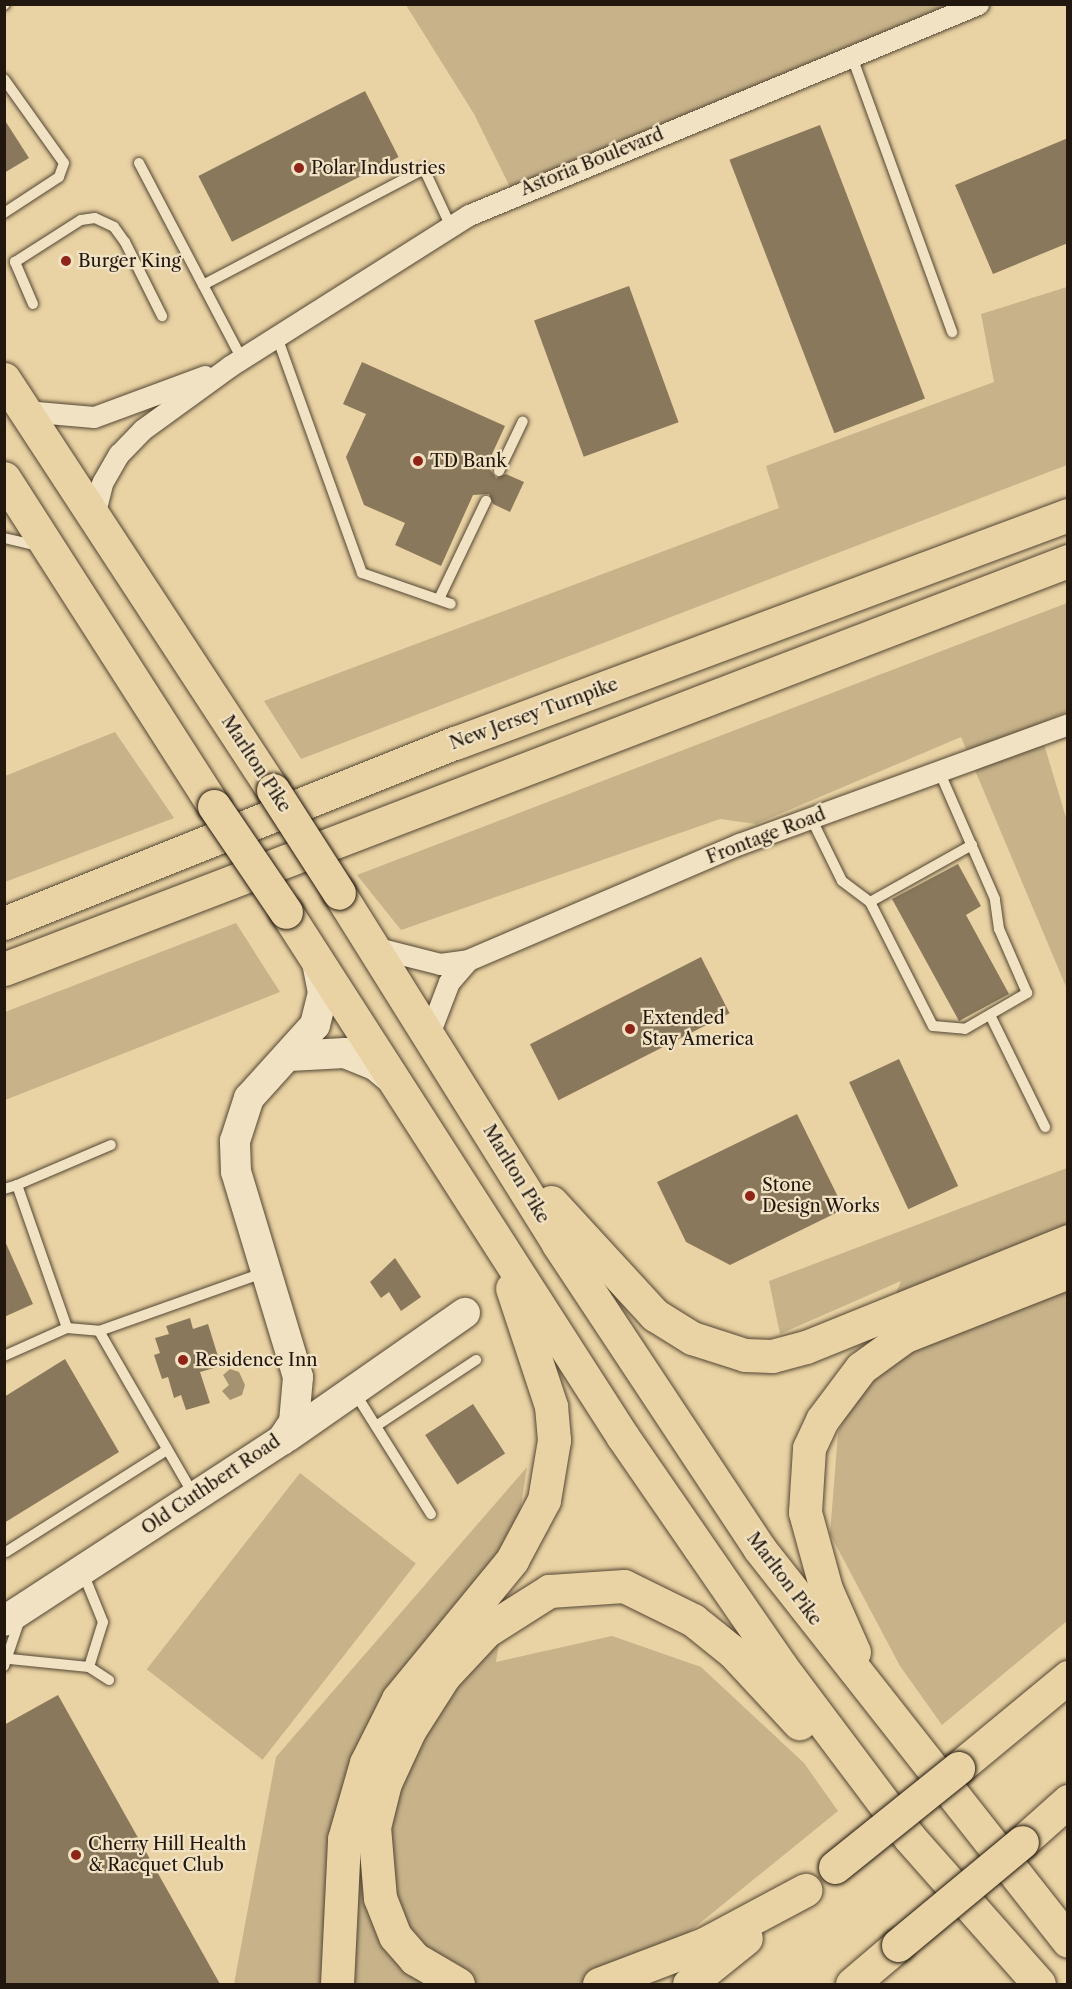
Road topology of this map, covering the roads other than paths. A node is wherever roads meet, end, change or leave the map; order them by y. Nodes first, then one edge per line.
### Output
1 (978, 4) edge
2 (852, 57) junction
3 (4, 79) edge
4 (139, 163) dead end
5 (4, 213) edge
6 (452, 226) junction
7 (203, 285) junction
8 (33, 304) dead end
9 (162, 316) dead end
10 (952, 332) dead end
11 (277, 337) junction
12 (236, 362) junction
13 (4, 379) edge
14 (25, 411) junction
15 (523, 422) dead end
16 (500, 471) dead end
17 (4, 478) edge
18 (486, 501) dead end
19 (1068, 514) edge
20 (94, 516) junction
21 (4, 538) edge
22 (49, 548) junction
23 (1068, 561) edge
24 (439, 599) junction
25 (451, 604) dead end
26 (1068, 724) edge
27 (939, 771) junction
28 (811, 818) junction
29 (972, 845) junction
30 (870, 902) junction
31 (4, 923) edge
32 (373, 947) junction
33 (317, 960) junction
34 (468, 960) junction
35 (4, 969) edge
36 (990, 1015) junction
37 (429, 1034) junction
38 (289, 1056) junction
39 (398, 1087) junction
40 (1045, 1127) dead end
41 (489, 1130) junction
42 (111, 1145) dead end
43 (17, 1185) junction
44 (4, 1189) edge
45 (494, 1236) junction
46 (1068, 1241) edge
47 (266, 1272) junction
48 (1068, 1272) edge
49 (465, 1313) dead end
50 (67, 1328) junction
51 (99, 1331) junction
52 (4, 1356) edge
53 (476, 1360) dead end
54 (353, 1391) junction
55 (376, 1426) junction
56 (282, 1440) junction
57 (167, 1450) junction
58 (195, 1497) junction
59 (431, 1514) dead end
60 (6, 1552) edge
61 (81, 1571) junction
62 (13, 1616) edge
63 (7, 1662) edge
64 (89, 1667) junction
65 (1068, 1677) edge
66 (109, 1680) dead end
67 (875, 1701) junction
68 (861, 1778) junction
69 (1068, 1801) edge
70 (1023, 1883) junction
71 (805, 1890) junction
72 (1068, 1920) edge
73 (1068, 1941) edge
74 (1034, 1981) edge
75 (336, 1984) edge
76 (458, 1984) edge
77 (599, 1984) edge
78 (689, 1984) edge
79 (852, 1984) edge

1 - 2 street, Astoria Boulevard
2 - 6 street, Astoria Boulevard
2 - 10 lane
3 - 5 lane
4 - 7 lane
6 - 7 lane
6 - 11 street, Astoria Boulevard
7 - 12 lane
8 - 9 lane
11 - 12 street, Astoria Boulevard
11 - 24 lane
12 - 14 street, Astoria Boulevard
12 - 20 street, Astoria Boulevard
13 - 14 highway, Marlton Pike
14 - 20 highway, Marlton Pike
15 - 16 lane
17 - 22 highway
18 - 24 lane
19 - 31 highway, New Jersey Turnpike
20 - 32 highway, Marlton Pike, bridge
21 - 22 lane
22 - 33 highway, bridge
23 - 35 highway
24 - 25 lane
26 - 27 street, Frontage Road
27 - 28 street, Frontage Road
27 - 29 lane
28 - 30 lane
28 - 34 street, Frontage Road
29 - 30 lane
29 - 36 lane
30 - 36 lane
32 - 34 street, Frontage Road
32 - 37 highway, Marlton Pike
33 - 38 street, Old Cuthbert Road
33 - 39 highway
34 - 37 street, Frontage Road
36 - 40 lane
37 - 41 highway, Marlton Pike
38 - 39 street
38 - 47 street, Old Cuthbert Road
39 - 45 highway
41 - 46 highway
41 - 67 highway, Marlton Pike
42 - 43 lane
43 - 44 lane
43 - 50 lane
45 - 68 highway
45 - 75 highway
47 - 51 lane
47 - 56 street, Old Cuthbert Road
48 - 67 highway
49 - 54 street
50 - 51 lane
50 - 52 lane
51 - 57 lane
53 - 55 lane
54 - 55 lane
54 - 56 street
55 - 59 lane
56 - 58 street, Old Cuthbert Road
57 - 58 lane
57 - 60 lane
58 - 61 street, Old Cuthbert Road
61 - 62 street, Old Cuthbert Road
61 - 64 lane
62 - 63 lane
63 - 64 lane
64 - 66 lane
65 - 71 highway, bridge
67 - 70 highway, Marlton Pike
68 - 74 highway
68 - 76 highway
69 - 79 highway, bridge
70 - 72 highway
70 - 73 highway, Marlton Pike
71 - 77 highway
71 - 78 highway

